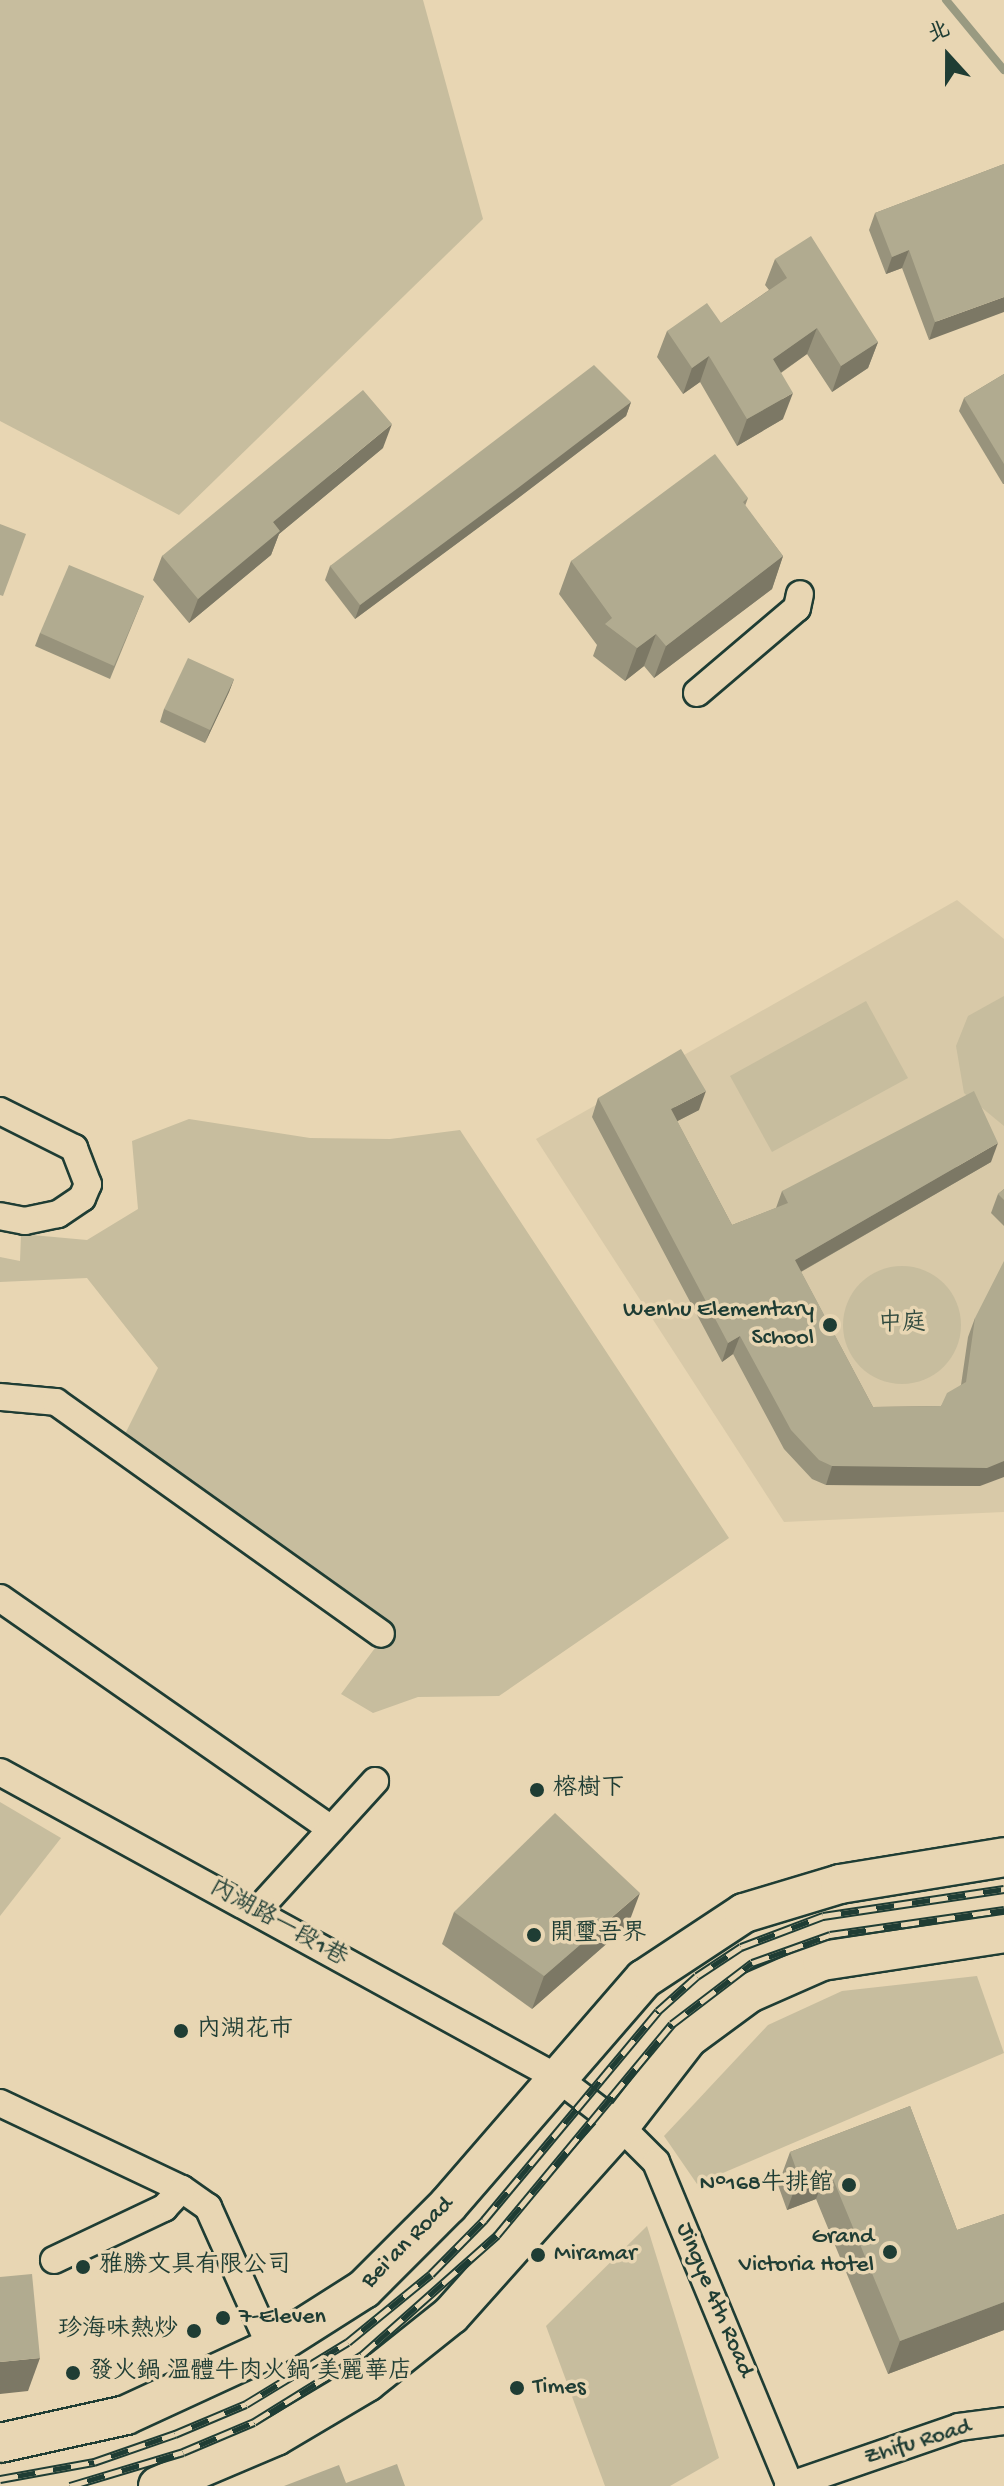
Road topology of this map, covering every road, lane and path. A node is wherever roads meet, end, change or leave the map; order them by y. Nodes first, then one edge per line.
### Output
1 (800, 594) dead end
2 (697, 693) dead end
3 (0, 1111) edge
4 (0, 1216) edge
5 (0, 1397) edge
6 (0, 1598) edge
7 (381, 1634) dead end
8 (0, 1772) edge
9 (375, 1781) dead end
10 (331, 1829) junction
11 (1004, 1857) edge
12 (256, 1912) junction
13 (1004, 1933) edge
14 (556, 2077) junction
15 (0, 2103) edge
16 (620, 2126) junction
17 (182, 2189) junction
18 (54, 2260) dead end
19 (271, 2348) junction
20 (1004, 2421) edge
21 (0, 2443) edge
22 (158, 2486) edge
23 (789, 2486) edge

1 - 2 street
3 - 4 street
5 - 7 street
6 - 10 street
8 - 12 street, 內湖路一段1巷
9 - 10 street
10 - 12 street
11 - 14 main road, Bei'an Road
12 - 14 street, 內湖路一段1巷
13 - 16 main road
14 - 16 street, 內湖路一段1巷
14 - 19 main road, Bei'an Road
15 - 17 street
16 - 22 main road
16 - 23 street, Jingye 4th Road
17 - 18 street
17 - 19 street
19 - 21 main road, Bei'an Road
20 - 23 street, Zhifu Road

